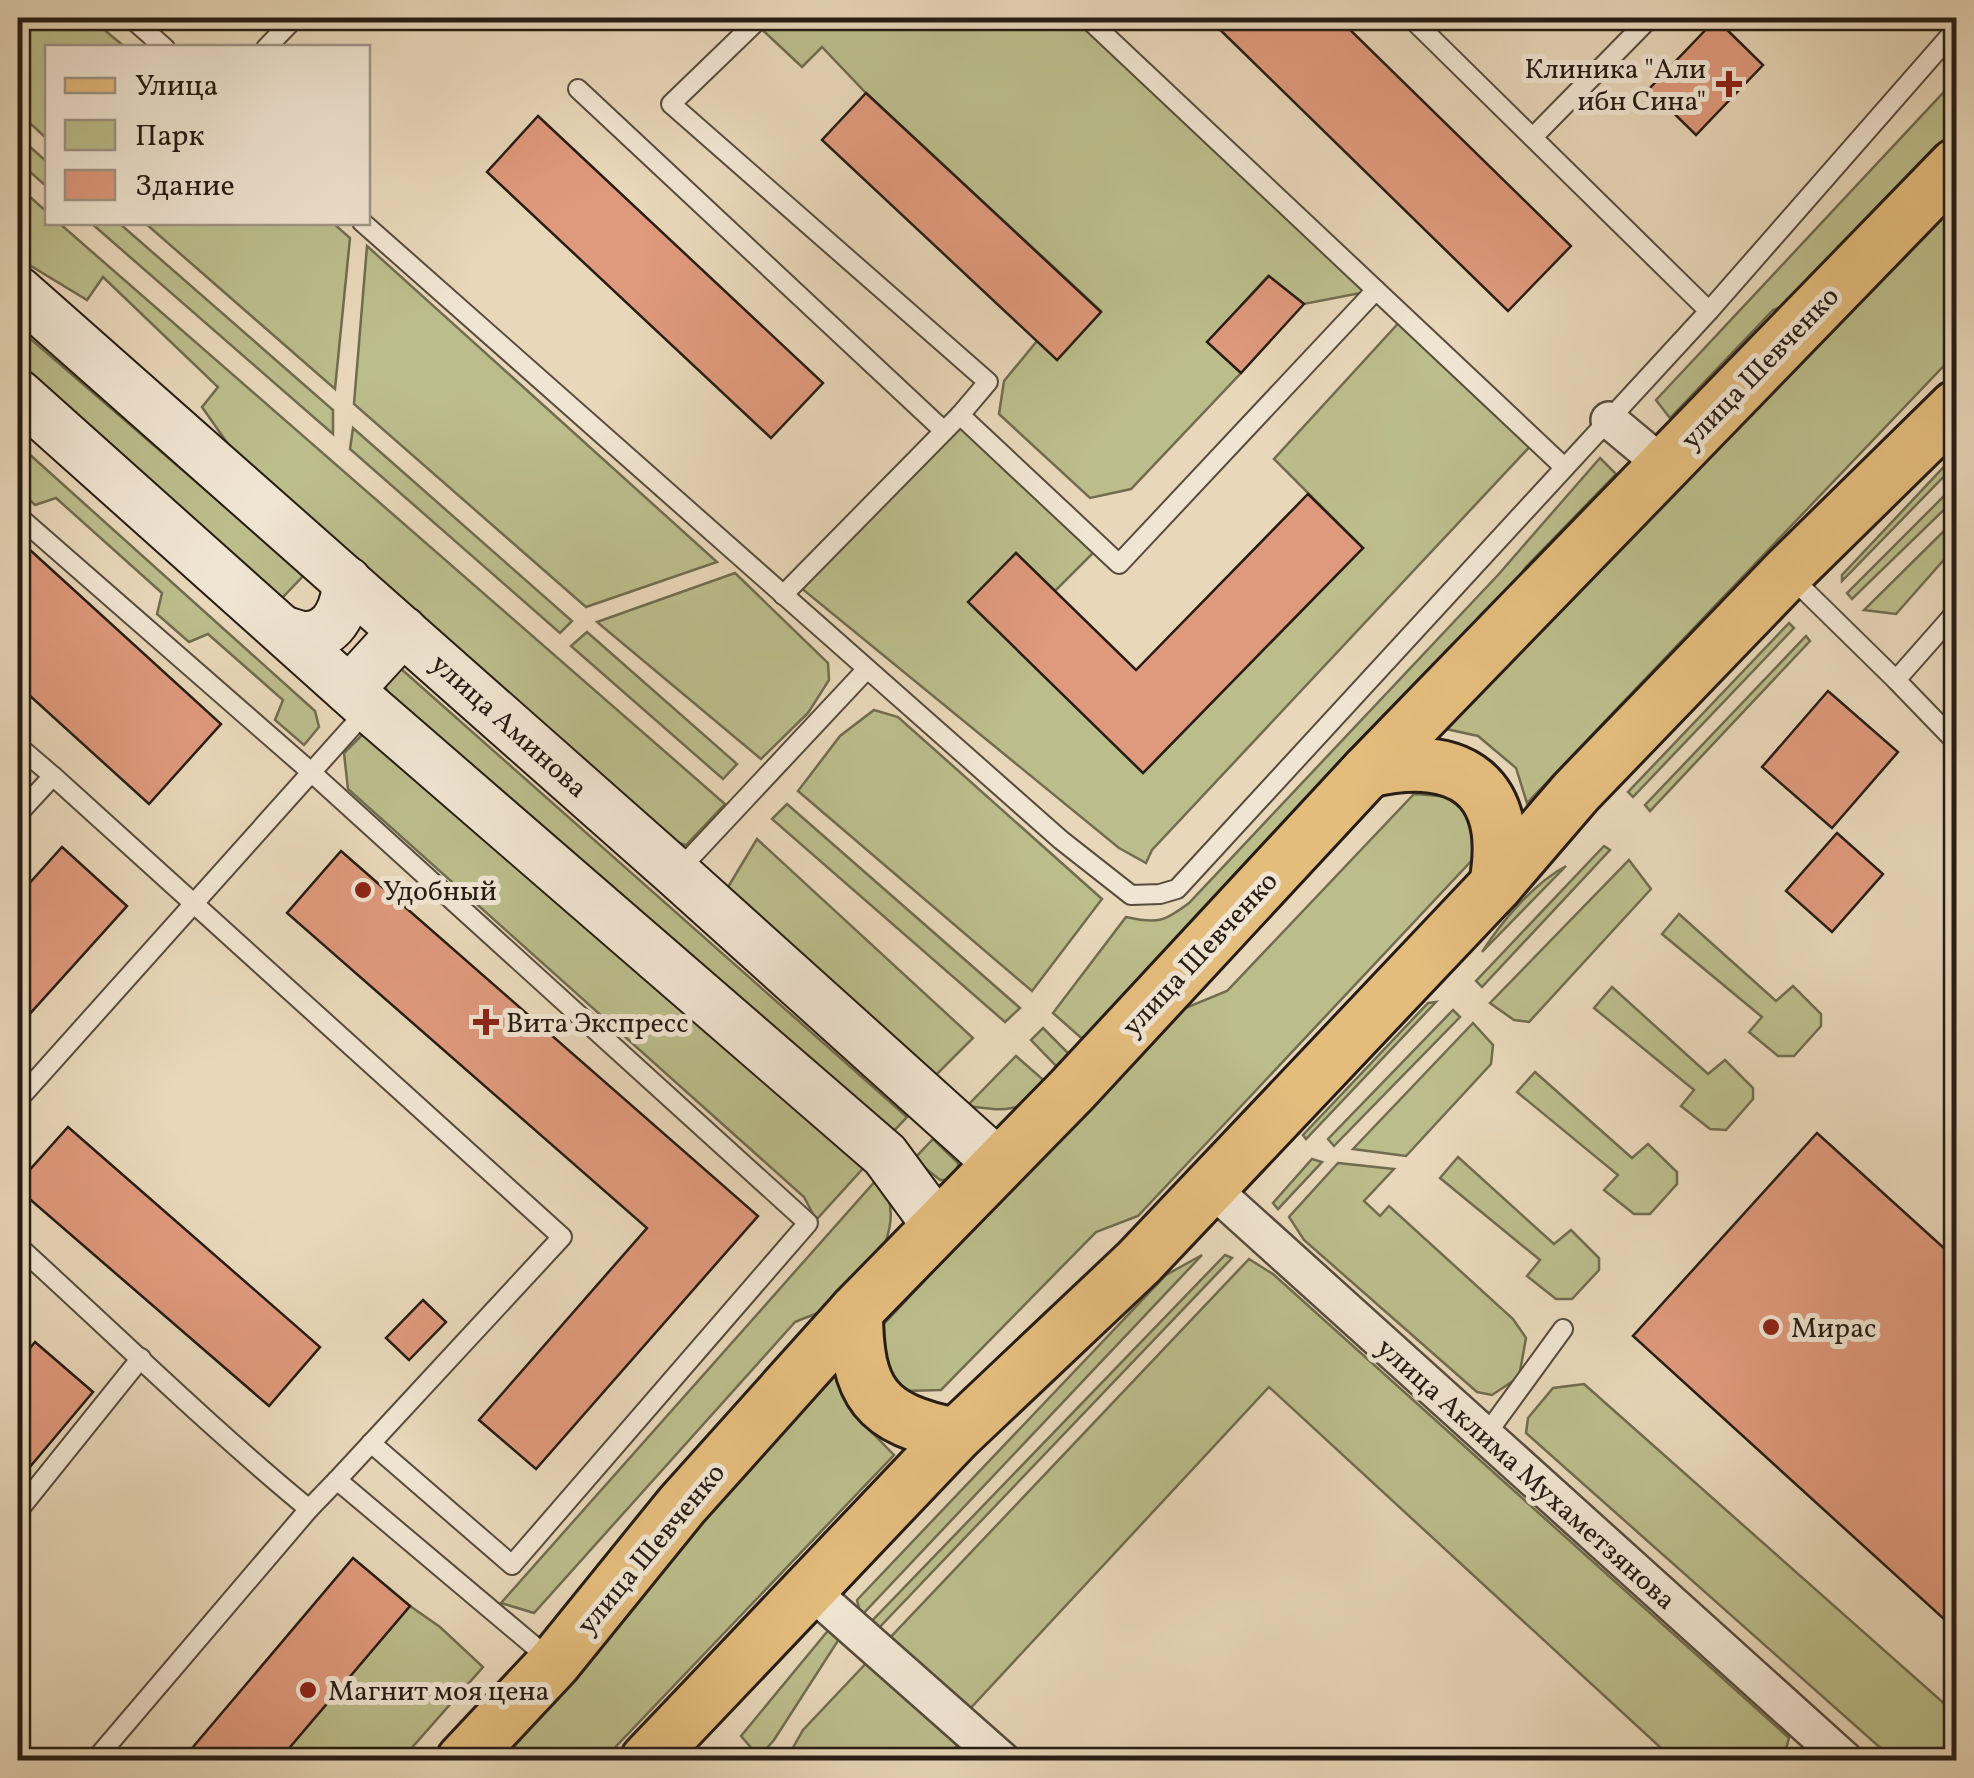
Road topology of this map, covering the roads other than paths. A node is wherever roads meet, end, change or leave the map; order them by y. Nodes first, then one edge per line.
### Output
1 (131, 18) edge
2 (294, 18) edge
3 (760, 18) edge
4 (1087, 18) edge
5 (1411, 18) edge
6 (1650, 18) edge
7 (1956, 29) edge
8 (162, 45) edge
9 (269, 45) edge
10 (578, 90) dead end
11 (1534, 136) junction
12 (1956, 164) edge
13 (365, 225) edge
14 (1376, 290) junction
15 (18, 291) edge
16 (1709, 311) junction
17 (18, 394) edge
18 (1956, 407) edge
19 (960, 415) junction
20 (1609, 420) junction
21 (944, 431) junction
22 (1663, 466) junction
23 (1564, 467) junction
24 (18, 516) edge
25 (1787, 573) junction
26 (347, 582) junction
27 (784, 595) junction
28 (1956, 612) edge
29 (284, 631) junction
30 (404, 631) junction
31 (867, 669) junction
32 (1896, 680) junction
33 (359, 698) junction
34 (1956, 742) edge
35 (18, 746) edge
36 (1368, 771) junction
37 (311, 772) junction
38 (53, 776) junction
39 (18, 814) edge
40 (676, 873) junction
41 (1496, 885) junction
42 (193, 904) junction
43 (18, 1100) edge
44 (999, 1164) junction
45 (1209, 1186) junction
46 (938, 1226) junction
47 (18, 1246) edge
48 (856, 1311) junction
49 (1563, 1329) dead end
50 (142, 1358) junction
51 (956, 1436) junction
52 (1485, 1436) junction
53 (372, 1442) junction
54 (337, 1480) junction
55 (310, 1509) junction
56 (18, 1511) edge
57 (811, 1592) junction
58 (554, 1664) junction
59 (95, 1760) edge
60 (463, 1760) edge
61 (647, 1760) edge
62 (1002, 1760) edge
63 (1845, 1760) edge

1 - 8 lane
2 - 9 lane
3 - 19 lane
4 - 14 lane
5 - 11 lane
6 - 11 lane
7 - 16 lane
10 - 21 lane
11 - 16 lane
12 - 22 main road, улица Шевченко
13 - 27 lane
14 - 19 lane
14 - 23 lane
15 - 26 street, улица Аминова
16 - 20 lane
17 - 29 street
18 - 25 main road
19 - 21 lane
20 - 22 street
20 - 23 lane
21 - 27 lane
22 - 36 main road, улица Шевченко
23 - 31 lane
24 - 37 lane
25 - 32 lane
25 - 41 main road
26 - 29 street
26 - 30 street, улица Аминова
27 - 31 lane
28 - 32 lane
29 - 33 street
30 - 33 street
30 - 40 street, улица Аминова
31 - 40 lane
32 - 34 lane
33 - 37 lane
33 - 46 street
35 - 38 lane
36 - 41 main road
36 - 44 main road, улица Шевченко
37 - 42 lane
37 - 53 lane
38 - 39 lane
38 - 42 lane
40 - 44 street, улица Аминова
41 - 45 main road
42 - 43 lane
42 - 53 lane
44 - 46 main road, улица Шевченко
45 - 51 main road
45 - 52 street, улица Аклима Мухаметзянова
46 - 48 main road, улица Шевченко
47 - 50 lane
48 - 51 main road
48 - 58 main road, улица Шевченко
49 - 52 lane
50 - 55 lane
50 - 56 lane
51 - 57 main road
52 - 63 street, улица Аклима Мухаметзянова
53 - 54 lane
54 - 55 lane
54 - 58 lane
55 - 59 lane
57 - 61 main road
57 - 62 street
58 - 60 main road, улица Шевченко

